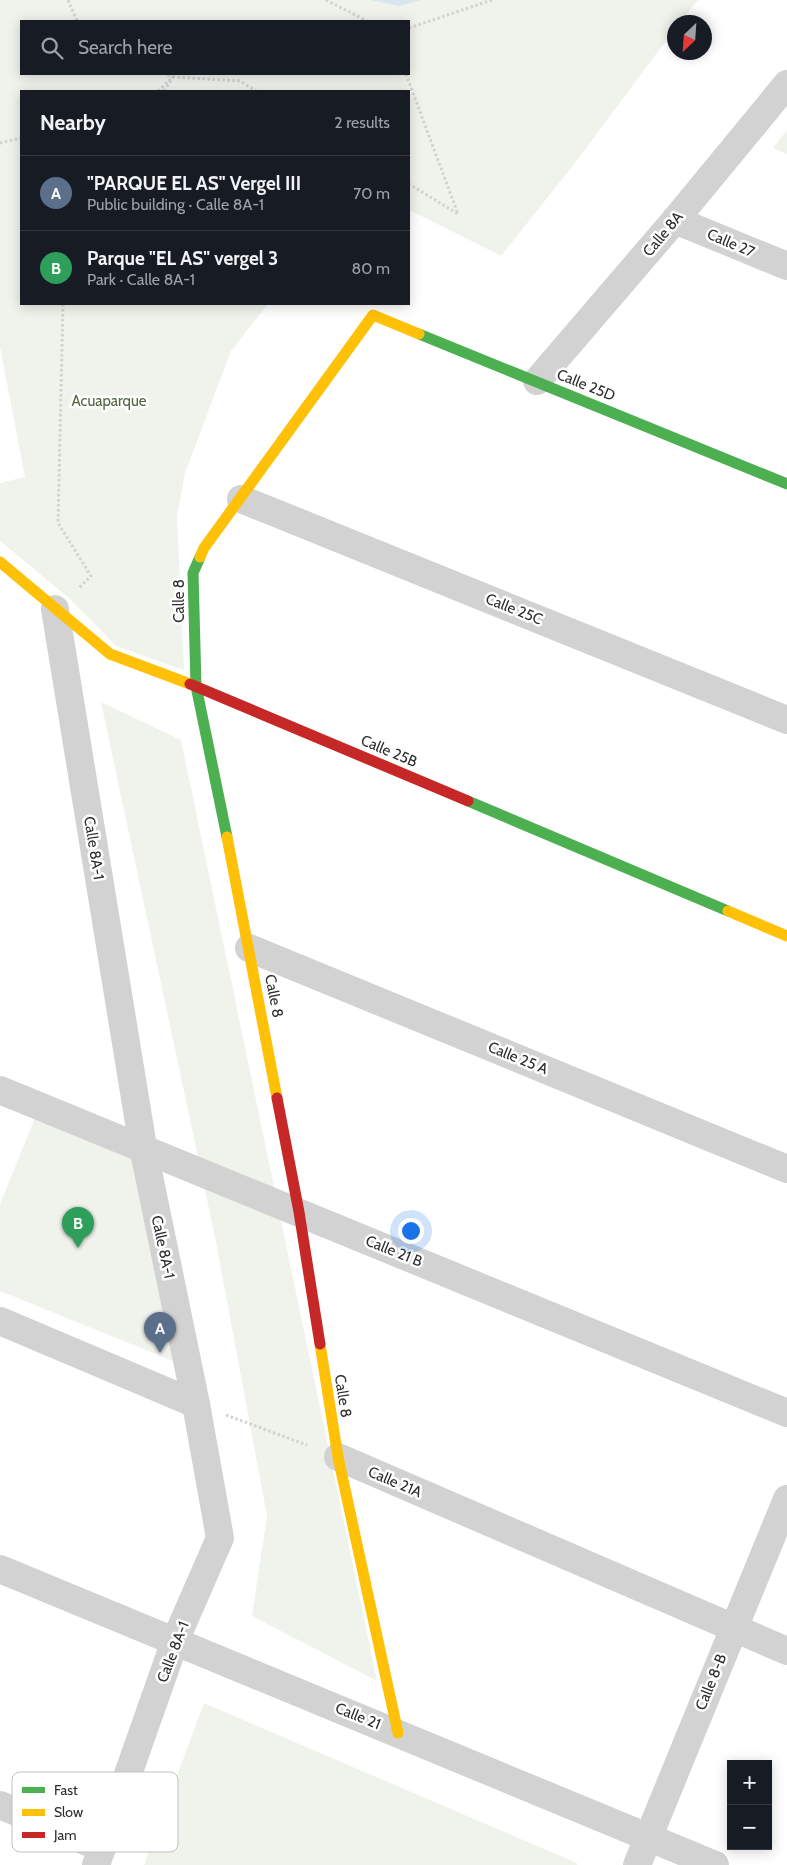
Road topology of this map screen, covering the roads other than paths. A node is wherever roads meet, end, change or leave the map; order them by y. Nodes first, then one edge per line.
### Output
1 (787, 84) edge
2 (675, 220) junction
3 (787, 266) edge
4 (373, 315) joint
5 (537, 382) junction
6 (787, 484) edge
7 (241, 499) junction
8 (0, 562) edge
9 (54, 609) junction
10 (196, 686) junction
11 (787, 720) edge
12 (787, 936) edge
13 (249, 948) junction
14 (0, 1090) edge
15 (143, 1147) junction
16 (787, 1169) edge
17 (299, 1212) junction
18 (0, 1321) edge
19 (196, 1404) junction
20 (787, 1413) edge
21 (338, 1457) junction
22 (787, 1498) edge
23 (0, 1569) edge
24 (733, 1629) junction
25 (175, 1641) junction
26 (787, 1651) edge
27 (398, 1733) junction
28 (129, 1772) edge
29 (0, 1805) edge
30 (12, 1811) edge
31 (648, 1838) junction
32 (637, 1865) edge
33 (715, 1865) edge

1 - 2 street, Calle 8A
2 - 3 street, Calle 27
2 - 5 street, Calle 8A
4 - 5 street, Calle 25D
4 - 7 street, Calle 8
5 - 6 street, Calle 25D
7 - 10 street, Calle 8
7 - 11 street, Calle 25C
8 - 9 street, Calle 25B
9 - 10 street, Calle 25B
9 - 15 street, Calle 8A-1
10 - 12 street, Calle 25B
10 - 13 street, Calle 8
13 - 16 street, Calle 25 A
13 - 17 street, Calle 8
14 - 15 street, Calle 21 B
15 - 17 street, Calle 21 B
15 - 19 street, Calle 8A-1
17 - 20 street, Calle 21 B
17 - 21 street, Calle 8
18 - 19 street
19 - 25 street, Calle 8A-1
21 - 24 street, Calle 21A
21 - 27 street, Calle 8
22 - 24 street, Calle 8-B
23 - 25 street, Calle 21
24 - 26 street, Calle 21A
24 - 31 street, Calle 8-B
25 - 27 street, Calle 21
25 - 28 street, Calle 8A-1
27 - 31 street, Calle 21
29 - 30 street
31 - 32 street, Calle 8-B
31 - 33 street, Calle 21

